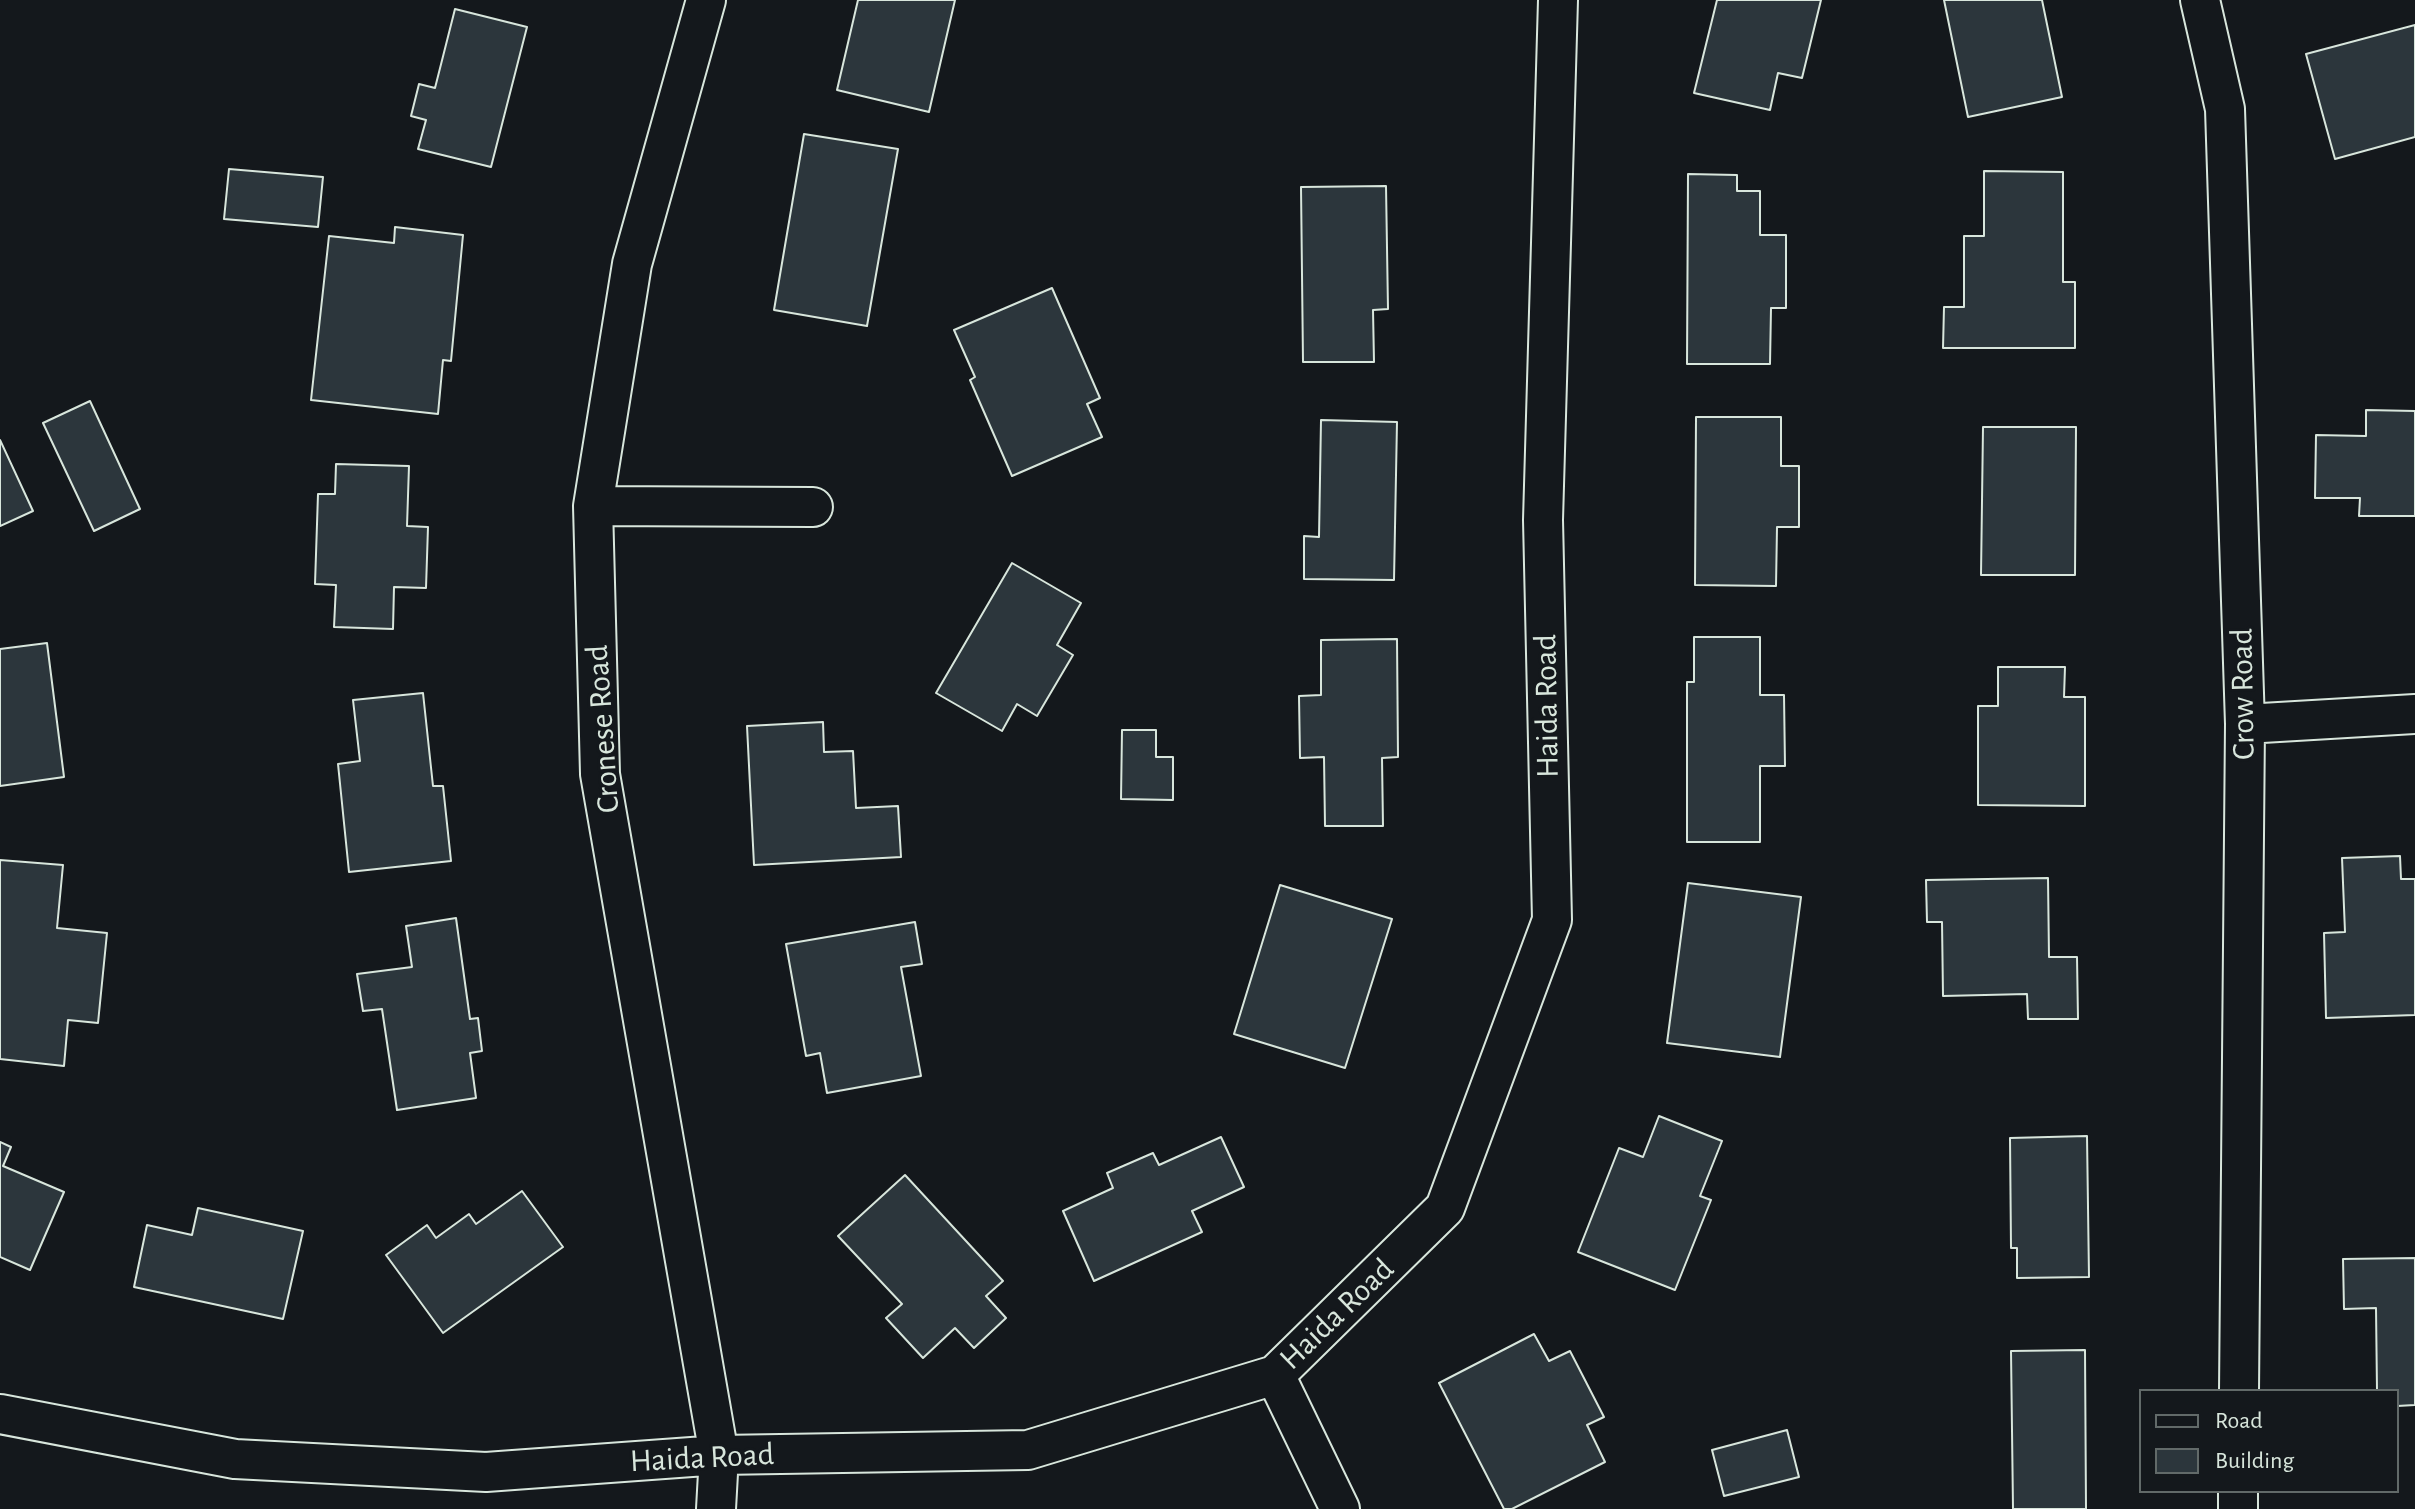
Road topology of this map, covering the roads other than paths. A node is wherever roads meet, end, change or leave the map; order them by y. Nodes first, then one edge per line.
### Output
1 (706, 0) edge
2 (1558, 0) edge
3 (2200, 0) edge
4 (593, 506) junction
5 (813, 507) dead end
6 (2415, 714) edge
7 (2245, 724) junction
8 (1275, 1375) junction
9 (2239, 1389) edge
10 (0, 1414) edge
11 (719, 1455) junction
12 (716, 1509) edge
13 (1340, 1509) edge

1 - 4 street, Cronese Road
2 - 8 street, Haida Road
3 - 7 street, Crow Road
4 - 5 street
4 - 11 street, Cronese Road
6 - 7 street
7 - 9 street, Crow Road
8 - 11 street, Haida Road
8 - 13 street
10 - 11 street, Haida Road
11 - 12 street, Cronese Road

